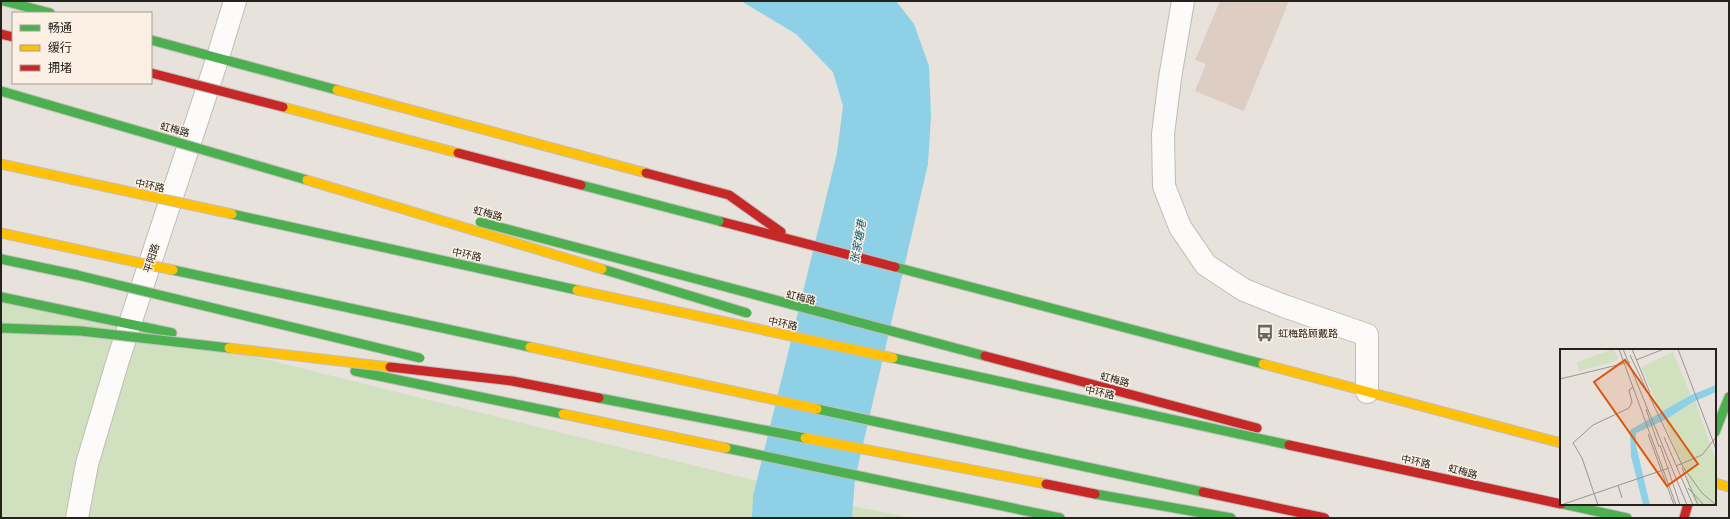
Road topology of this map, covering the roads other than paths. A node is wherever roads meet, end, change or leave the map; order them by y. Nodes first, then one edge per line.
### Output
1 (4, 1) edge
2 (235, 1) edge
3 (1183, 1) edge
4 (46, 12) edge
5 (1, 34) edge
6 (12, 37) edge
7 (152, 40) edge
8 (218, 57) junction
9 (152, 73) edge
10 (1, 91) edge
11 (1, 94) edge
12 (1, 164) edge
13 (1, 233) edge
14 (792, 240) junction
15 (1, 259) edge
16 (1, 297) edge
17 (753, 314) dead end
18 (129, 324) junction
19 (1, 328) edge
20 (798, 328) dead end
21 (426, 360) dead end
22 (905, 360) junction
23 (442, 364) dead end
24 (512, 381) junction
25 (1367, 392) junction
26 (1729, 397) edge
27 (1716, 430) edge
28 (1560, 443) edge
29 (1716, 483) edge
30 (1729, 487) edge
31 (1560, 504) edge
32 (1567, 505) edge
33 (1688, 505) edge
34 (77, 518) edge
35 (1060, 518) edge
36 (1230, 518) edge
37 (1325, 518) edge
38 (1596, 518) edge
39 (1627, 518) edge
40 (1684, 518) edge

1 - 4 main road
2 - 8 street, 平阳路
3 - 25 street
5 - 6 main road
7 - 8 main road
8 - 14 main road
8 - 18 street, 平阳路
9 - 14 main road, bridge
10 - 17 main road, bridge
11 - 38 main road, 虹梅路, bridge
12 - 22 main road, 中环路, bridge
13 - 37 main road, bridge
14 - 25 main road
15 - 21 main road, bridge
16 - 18 main road
18 - 34 street, 平阳路
18 - 35 main road
19 - 24 main road, bridge
20 - 22 main road, bridge
22 - 31 main road, 中环路, bridge
23 - 24 main road, bridge
24 - 36 main road, bridge
25 - 28 main road
26 - 27 main road
29 - 30 main road
32 - 39 main road, 中环路
33 - 40 main road

